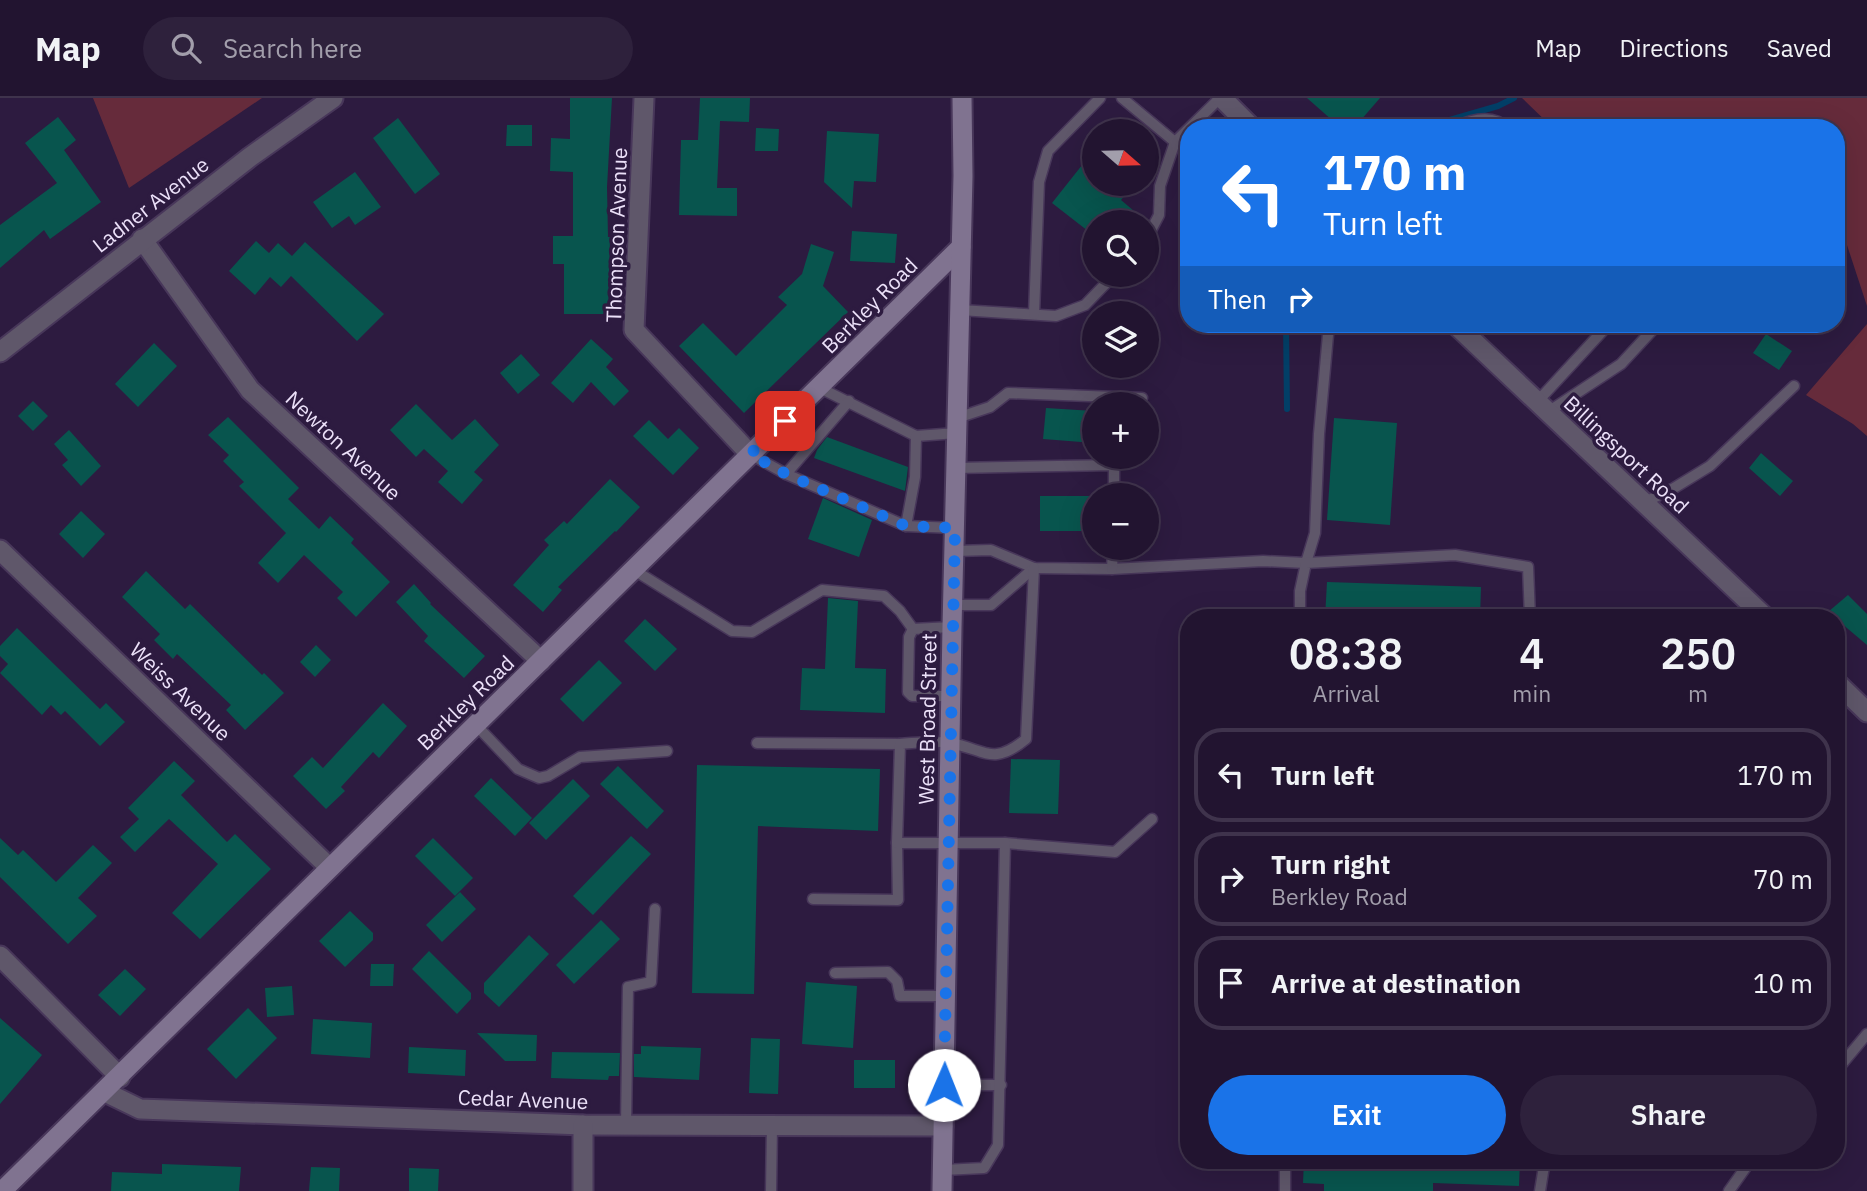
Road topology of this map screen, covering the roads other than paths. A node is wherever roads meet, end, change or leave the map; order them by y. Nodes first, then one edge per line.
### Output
1 (333, 98) edge
2 (644, 98) edge
3 (962, 98) edge
4 (1100, 98) edge
5 (1122, 98) edge
6 (1221, 98) edge
7 (1199, 119) edge
8 (1243, 119) edge
9 (1180, 137) edge
10 (1175, 142) junction
11 (1159, 215) edge
12 (142, 239) junction
13 (961, 247) junction
14 (1102, 287) edge
15 (960, 310) junction
16 (1034, 314) junction
17 (1328, 333) edge
18 (1465, 333) edge
19 (1602, 333) edge
20 (1650, 333) edge
21 (0, 352) edge
22 (1794, 386) dead end
23 (820, 388) junction
24 (1082, 396) edge
25 (849, 401) junction
26 (1542, 407) junction
27 (957, 425) junction
28 (916, 436) junction
29 (750, 454) junction
30 (956, 468) junction
31 (786, 474) junction
32 (1114, 483) edge
33 (1643, 503) junction
34 (906, 526) junction
35 (955, 528) junction
36 (0, 550) edge
37 (955, 551) junction
38 (1112, 560) edge
39 (1306, 562) junction
40 (1034, 568) junction
41 (1112, 569) junction
42 (634, 570) junction
43 (952, 605) junction
44 (1300, 609) edge
45 (1530, 609) edge
46 (1756, 609) edge
47 (952, 627) junction
48 (913, 629) junction
49 (541, 661) junction
50 (1845, 691) edge
51 (951, 696) junction
52 (1867, 712) edge
53 (476, 725) junction
54 (757, 743) dead end
55 (950, 743) junction
56 (900, 744) junction
57 (667, 751) dead end
58 (1152, 819) dead end
59 (1005, 843) junction
60 (897, 844) junction
61 (948, 844) junction
62 (329, 867) junction
63 (813, 899) dead end
64 (655, 909) dead end
65 (0, 956) edge
66 (835, 972) dead end
67 (946, 996) junction
68 (1867, 1034) edge
69 (1845, 1060) edge
70 (120, 1077) junction
71 (944, 1085) junction
72 (1001, 1085) junction
73 (105, 1091) junction
74 (583, 1125) junction
75 (626, 1125) junction
76 (772, 1126) junction
77 (943, 1126) junction
78 (1285, 1169) edge
79 (1544, 1169) edge
80 (1745, 1169) edge
81 (943, 1170) junction
82 (2, 1191) edge
83 (583, 1191) edge
84 (771, 1191) edge
85 (942, 1191) edge
86 (1285, 1191) edge
87 (1540, 1191) edge
88 (1729, 1191) edge

1 - 12 street, Ladner Avenue
2 - 29 street, Thompson Avenue
3 - 13 main road, West Broad Street
4 - 16 lane
5 - 10 lane
6 - 7 lane
6 - 8 street
9 - 10 lane
10 - 11 lane
12 - 21 street, Ladner Avenue
12 - 49 street, Newton Avenue
13 - 15 main road, West Broad Street
13 - 23 main road, Berkley Road
14 - 16 lane
15 - 16 lane
15 - 27 main road, West Broad Street
17 - 39 lane
18 - 26 street, Billingsport Road
19 - 26 lane
20 - 26 lane
22 - 33 lane
23 - 25 lane
23 - 29 main road, Berkley Road
24 - 27 lane
25 - 28 lane
25 - 31 lane
26 - 33 street, Billingsport Road
27 - 28 lane
27 - 30 main road, West Broad Street
28 - 34 lane
29 - 31 lane
29 - 42 main road, Berkley Road
30 - 32 lane
30 - 35 main road, West Broad Street
31 - 34 lane
33 - 46 street, Billingsport Road
34 - 35 lane
35 - 37 main road, West Broad Street
36 - 62 street, Weiss Avenue
37 - 40 lane
37 - 43 main road, West Broad Street
38 - 41 lane
39 - 41 lane
39 - 44 lane
39 - 45 lane
40 - 41 lane
40 - 43 lane
40 - 55 lane
42 - 48 lane
42 - 49 main road, Berkley Road
43 - 47 main road, West Broad Street
47 - 48 lane
47 - 51 main road, West Broad Street
48 - 51 lane
49 - 53 main road, Berkley Road
50 - 52 street
51 - 55 main road, West Broad Street
53 - 57 lane
53 - 62 main road, Berkley Road
54 - 56 lane
55 - 56 lane
55 - 61 main road, West Broad Street
56 - 60 lane
58 - 59 lane
59 - 61 lane
59 - 72 lane
60 - 61 lane
60 - 63 lane
61 - 67 main road, West Broad Street
62 - 70 main road, Berkley Road
64 - 75 lane
65 - 70 street
66 - 67 lane
67 - 71 main road, West Broad Street
68 - 69 lane
70 - 73 main road, Berkley Road
71 - 72 lane
71 - 77 main road, West Broad Street
72 - 81 lane
73 - 74 street, Cedar Avenue
73 - 82 main road, Berkley Road
74 - 75 street, Cedar Avenue
74 - 83 street
75 - 76 street, Cedar Avenue
76 - 77 street, Cedar Avenue
76 - 84 lane
77 - 81 main road, West Broad Street
78 - 86 lane
79 - 87 lane
80 - 88 lane
81 - 85 main road, West Broad Street

